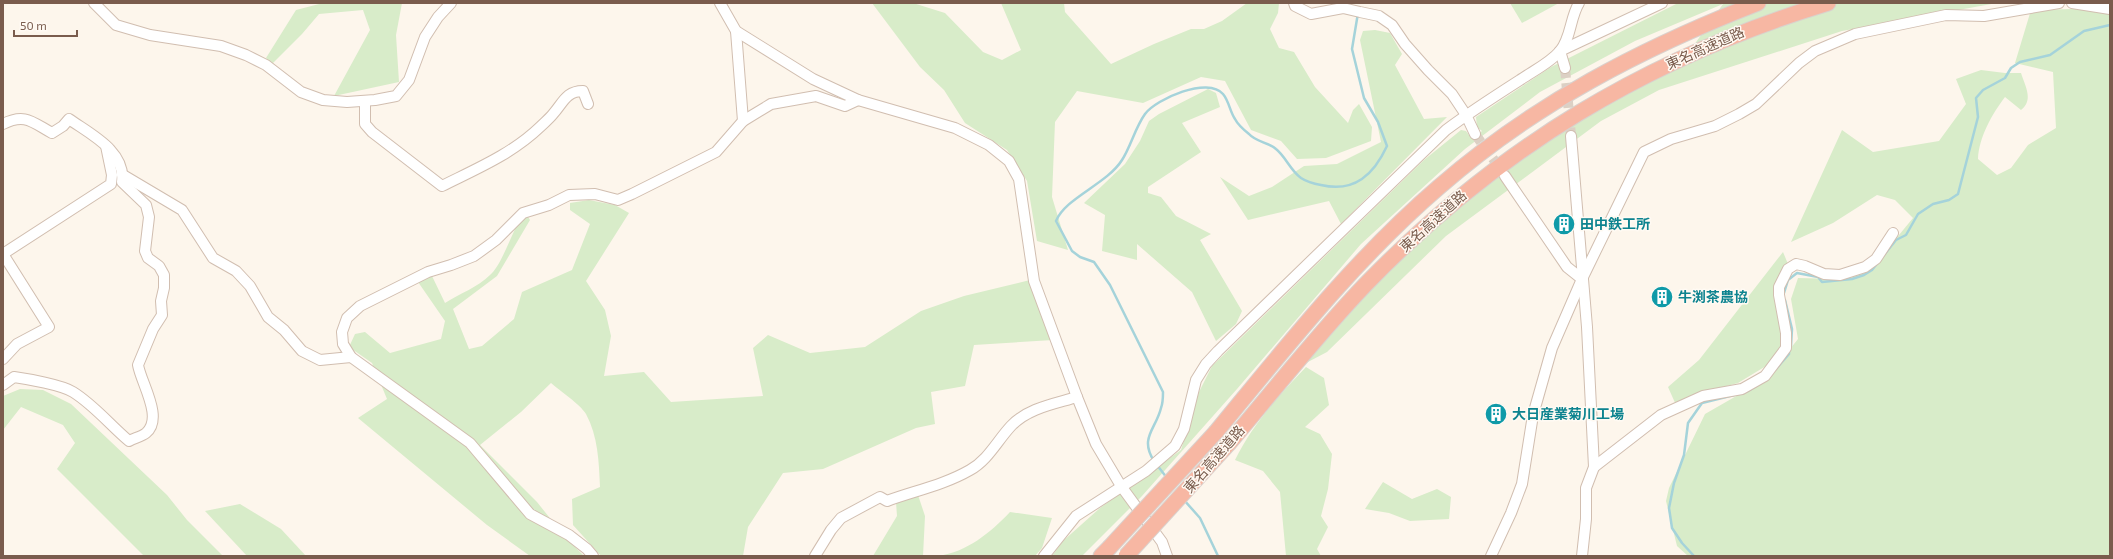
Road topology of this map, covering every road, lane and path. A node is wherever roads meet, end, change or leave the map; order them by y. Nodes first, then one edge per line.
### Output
1 (94, 3) edge
2 (452, 3) edge
3 (720, 3) edge
4 (1294, 3) edge
5 (1579, 3) edge
6 (1662, 3) edge
7 (1758, 3) edge
8 (1828, 3) edge
9 (2059, 3) edge
10 (2072, 3) edge
11 (2110, 9) edge
12 (736, 31) junction
13 (1560, 51) junction
14 (1565, 68) tunnel mouth
15 (858, 100) junction
16 (365, 101) junction
17 (588, 104) dead end
18 (1466, 115) junction
19 (743, 121) junction
20 (3, 124) edge
21 (1475, 134) tunnel mouth
22 (1571, 136) tunnel mouth
23 (105, 144) junction
24 (123, 175) junction
25 (1505, 176) tunnel mouth
26 (1893, 233) dead end
27 (3, 254) edge
28 (1582, 279) junction
29 (351, 357) junction
30 (3, 359) edge
31 (3, 385) edge
32 (1077, 397) junction
33 (1594, 466) junction
34 (1121, 486) junction
35 (1105, 552) edge
36 (593, 556) edge
37 (815, 556) edge
38 (1044, 556) edge
39 (1126, 556) edge
40 (1167, 556) edge
41 (1491, 556) edge
42 (1582, 556) edge

1 - 16 street
2 - 16 street
3 - 12 street
4 - 18 street
5 - 13 street
6 - 13 street
7 - 35 highway, 東名高速道路, bridge
8 - 39 highway, 東名高速道路, bridge
9 - 28 street
10 - 11 street
12 - 15 street
12 - 19 street
13 - 14 street
13 - 18 street
15 - 19 street
15 - 32 street
16 - 17 street
18 - 21 street
18 - 34 street
19 - 29 street
20 - 23 street
22 - 28 street
23 - 24 street
23 - 27 street
24 - 29 street
24 - 31 street
25 - 28 street
26 - 33 street
27 - 30 street
28 - 33 street
28 - 41 street
29 - 36 street
32 - 34 street
32 - 37 street
33 - 42 street
34 - 38 street
34 - 40 street

